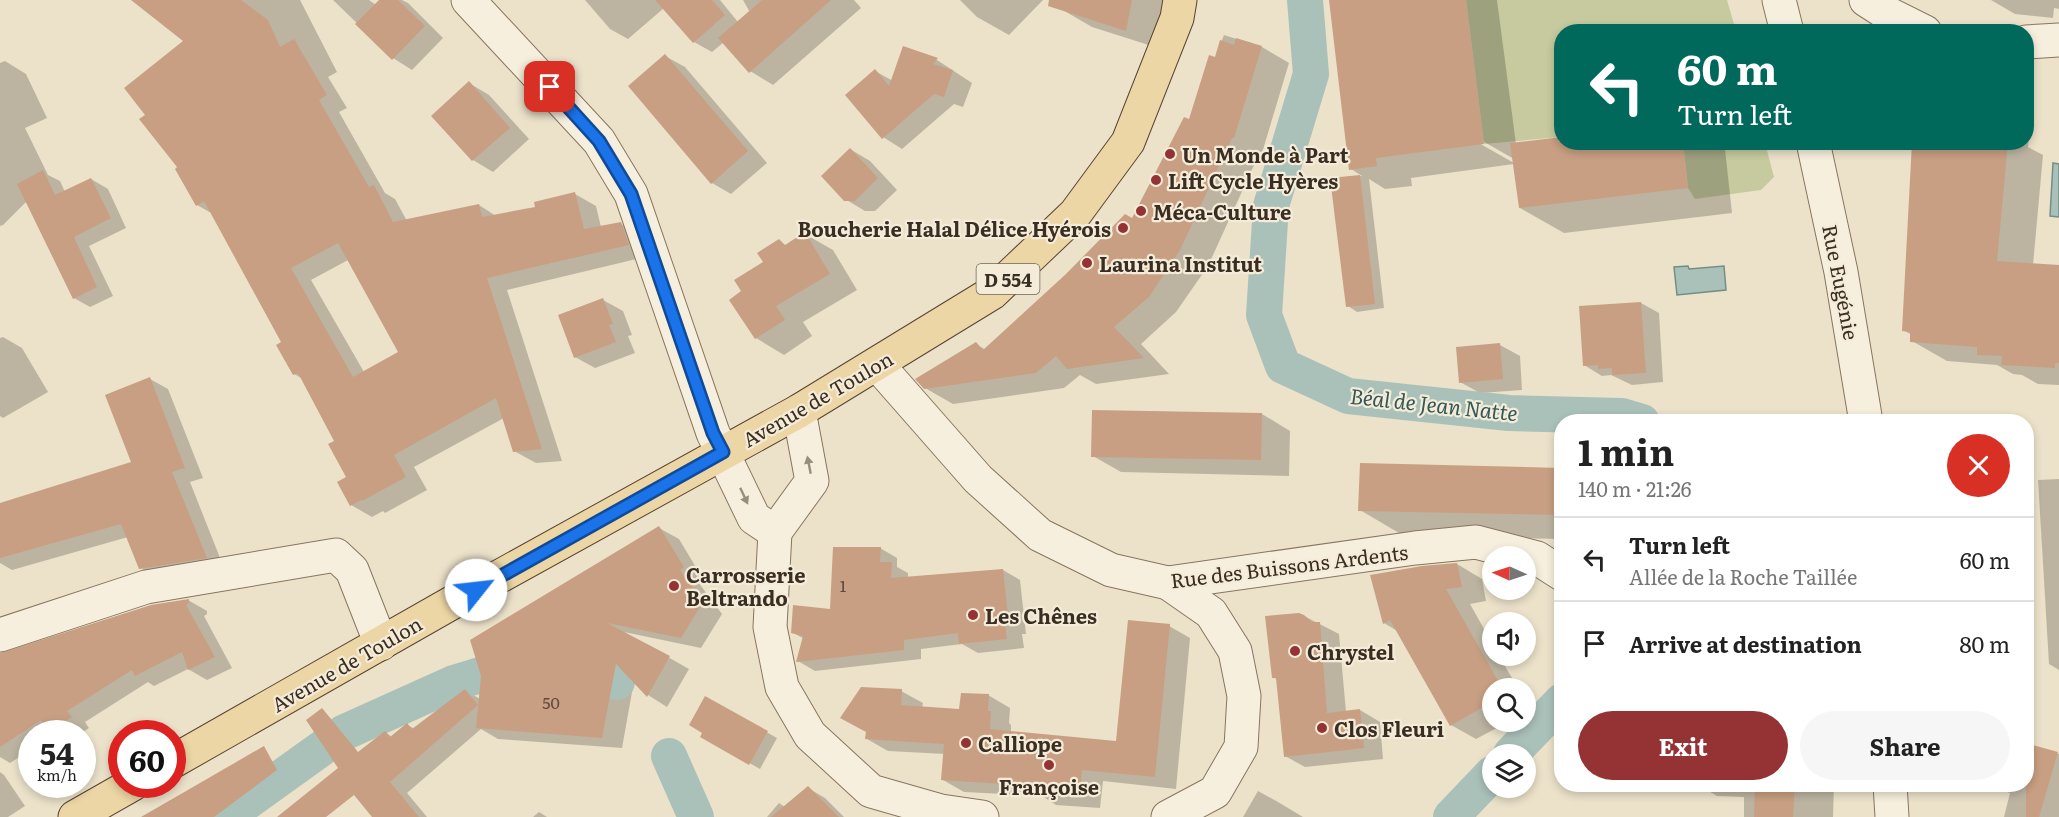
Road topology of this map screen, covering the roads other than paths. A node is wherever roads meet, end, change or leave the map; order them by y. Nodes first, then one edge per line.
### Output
1 (468, 0) edge
2 (1180, 0) edge
3 (1779, 0) edge
4 (1880, 14) edge
5 (1785, 24) edge
6 (1905, 24) edge
7 (2059, 40) edge
8 (2034, 42) edge
9 (1815, 150) edge
10 (877, 364) junction
11 (799, 411) junction
12 (1865, 414) edge
13 (723, 452) junction
14 (775, 532) junction
15 (1554, 569) edge
16 (1168, 583) junction
17 (0, 634) edge
18 (381, 644) junction
19 (186, 754) edge
20 (1890, 792) edge
21 (108, 798) edge
22 (75, 817) edge
23 (982, 817) edge
24 (1168, 817) edge
25 (1892, 817) edge

1 - 13 street
2 - 10 main road, Avenue de Toulon / D 554
3 - 5 street
4 - 6 street
7 - 8 street
9 - 12 street, Rue Eugénie
10 - 11 main road, Avenue de Toulon / D 554
10 - 16 street, Rue des Buissons Ardents
11 - 13 main road, Avenue de Toulon / D 554
14 -> 11 street
13 -> 14 street
13 - 18 main road, Avenue de Toulon / D 554
14 - 23 street
15 - 16 street, Rue des Buissons Ardents
16 - 24 street
17 - 18 street
18 - 19 main road, Avenue de Toulon / D 554
20 - 25 street
21 - 22 main road

